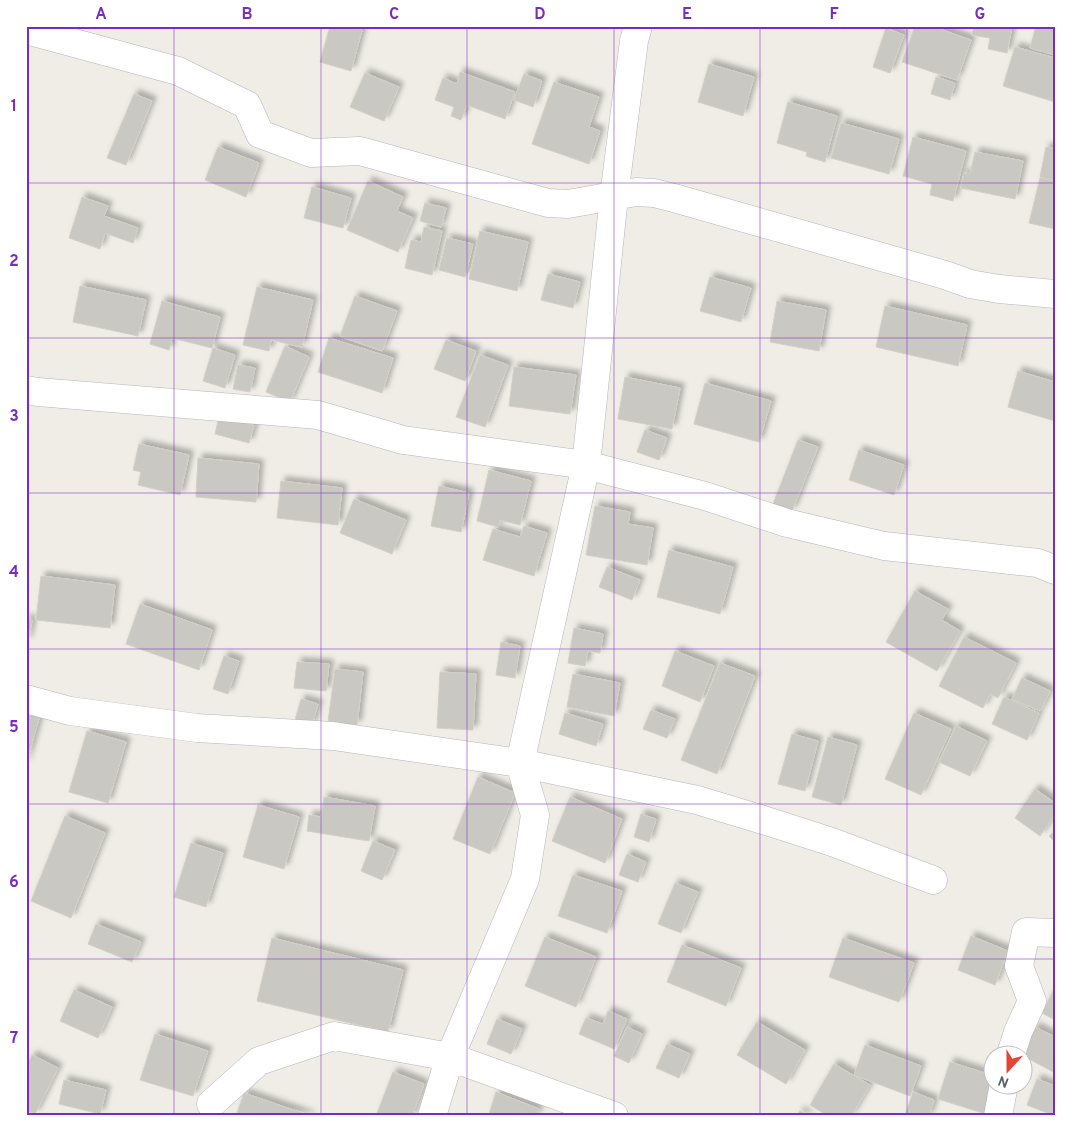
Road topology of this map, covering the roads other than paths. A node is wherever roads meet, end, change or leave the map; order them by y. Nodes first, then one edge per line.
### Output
1 (638, 26) edge
2 (26, 30) edge
3 (614, 196) junction
4 (1055, 294) edge
5 (26, 390) edge
6 (586, 465) junction
7 (1055, 570) edge
8 (26, 699) edge
9 (520, 763) junction
10 (933, 880) dead end
11 (1055, 934) edge
12 (1014, 1044) edge
13 (450, 1057) junction
14 (1002, 1094) edge
15 (211, 1104) dead end
16 (432, 1116) edge
17 (614, 1116) edge
18 (998, 1116) edge

1 - 3 street
2 - 3 street
3 - 4 street
3 - 6 street
5 - 6 street
6 - 7 street
6 - 9 street
8 - 9 street
9 - 10 street
9 - 13 street
11 - 12 street
13 - 15 street
13 - 16 street
13 - 17 street
14 - 18 street

